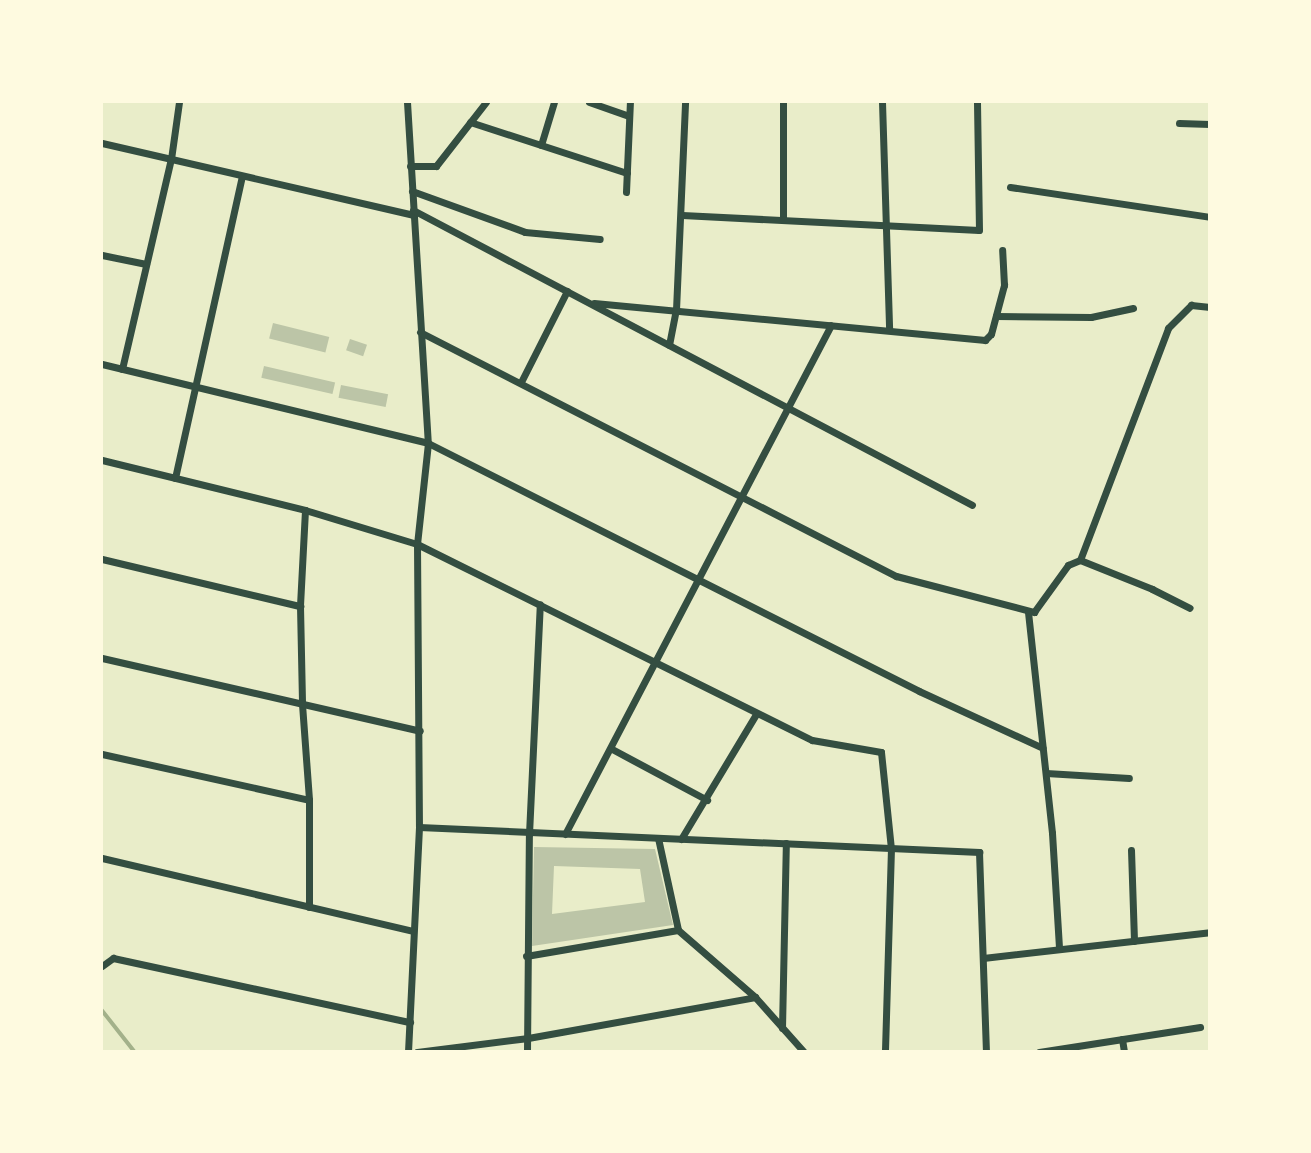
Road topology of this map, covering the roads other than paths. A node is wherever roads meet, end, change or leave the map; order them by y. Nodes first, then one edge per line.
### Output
1 (179, 102) edge
2 (407, 102) edge
3 (486, 102) edge
4 (554, 102) edge
5 (589, 102) edge
6 (630, 102) edge
7 (685, 102) edge
8 (783, 102) edge
9 (882, 102) edge
10 (976, 102) edge
11 (629, 116) junction
12 (470, 122) junction
13 (1179, 123) dead end
14 (1209, 124) edge
15 (102, 143) edge
16 (541, 145) junction
17 (171, 159) junction
18 (410, 166) junction
19 (626, 173) junction
20 (242, 176) junction
21 (1010, 187) dead end
22 (412, 191) junction
23 (626, 192) dead end
24 (413, 213) junction
25 (682, 215) junction
26 (1209, 217) edge
27 (783, 220) junction
28 (886, 225) junction
29 (600, 239) dead end
30 (1002, 250) dead end
31 (102, 255) edge
32 (146, 264) junction
33 (567, 291) junction
34 (590, 303) junction
35 (1209, 307) edge
36 (1133, 308) dead end
37 (676, 310) junction
38 (996, 316) junction
39 (831, 325) junction
40 (889, 330) junction
41 (420, 332) junction
42 (669, 345) junction
43 (102, 364) edge
44 (122, 369) junction
45 (521, 382) junction
46 (195, 387) junction
47 (789, 408) junction
48 (428, 443) junction
49 (102, 460) edge
50 (175, 478) junction
51 (743, 497) junction
52 (972, 505) dead end
53 (305, 510) junction
54 (417, 544) junction
55 (102, 559) edge
56 (1080, 560) junction
57 (700, 580) junction
58 (540, 604) junction
59 (300, 606) junction
60 (1190, 608) dead end
61 (1028, 612) junction
62 (102, 658) edge
63 (657, 664) junction
64 (302, 704) junction
65 (756, 714) junction
66 (419, 731) junction
67 (1043, 748) junction
68 (612, 749) junction
69 (102, 754) edge
70 (1046, 773) junction
71 (1129, 778) dead end
72 (309, 800) junction
73 (707, 800) junction
74 (419, 827) junction
75 (529, 834) junction
76 (565, 835) junction
77 (657, 838) junction
78 (681, 839) junction
79 (786, 843) junction
80 (891, 848) junction
81 (1131, 850) dead end
82 (102, 858) edge
83 (309, 906) junction
84 (412, 930) junction
85 (678, 930) junction
86 (1209, 932) edge
87 (1134, 941) junction
88 (1059, 949) junction
89 (526, 956) junction
90 (983, 958) junction
91 (102, 966) edge
92 (755, 997) junction
93 (410, 1022) junction
94 (1200, 1027) dead end
95 (782, 1028) junction
96 (528, 1038) junction
97 (1122, 1039) junction
98 (408, 1052) edge
99 (416, 1052) edge
100 (527, 1052) edge
101 (804, 1052) edge
102 (885, 1052) edge
103 (986, 1052) edge
104 (1039, 1052) edge
105 (1124, 1052) edge

1 - 17 street
2 - 18 street
3 - 12 street
4 - 16 street
5 - 11 street
6 - 11 street
7 - 25 street
8 - 27 street
9 - 28 street
10 - 28 street
11 - 19 street
12 - 16 street
12 - 18 street
13 - 14 street
15 - 17 street
16 - 19 street
17 - 20 street
17 - 32 street
18 - 22 street
19 - 23 street
20 - 24 street
20 - 46 street
21 - 26 street
22 - 24 street
22 - 29 street
24 - 33 street
24 - 41 street
25 - 27 street
25 - 37 street
27 - 28 street
28 - 40 street
30 - 38 street
31 - 32 street
32 - 44 street
33 - 34 street
33 - 45 street
34 - 37 street
34 - 42 street
35 - 56 street
36 - 38 street
37 - 39 street
37 - 42 street
38 - 40 street
39 - 40 street
39 - 47 street
41 - 45 street
41 - 48 street
42 - 47 street
43 - 44 street
44 - 46 street
45 - 51 street
46 - 48 street
46 - 50 street
47 - 51 street
47 - 52 street
48 - 54 street
48 - 57 street
49 - 50 street
50 - 53 street
51 - 57 street
51 - 61 street
53 - 54 street
53 - 59 street
54 - 58 street
54 - 66 street
55 - 59 street
56 - 60 street
56 - 61 street
57 - 63 street
57 - 67 street
58 - 63 street
58 - 75 street
59 - 64 street
61 - 67 street
62 - 64 street
63 - 65 street
63 - 68 street
64 - 66 street
64 - 72 street
65 - 73 street
65 - 80 street
66 - 74 street
67 - 70 street
68 - 73 street
68 - 76 street
69 - 72 street
70 - 71 street
70 - 88 street
72 - 83 street
73 - 78 street
74 - 75 street
74 - 84 street
75 - 76 street
75 - 89 street
76 - 77 street
77 - 78 street
77 - 85 street
78 - 79 street
79 - 80 street
79 - 95 street
80 - 90 street
80 - 102 street
81 - 87 street
82 - 83 street
83 - 84 street
84 - 93 street
85 - 89 street
85 - 92 street
86 - 87 street
87 - 88 street
88 - 90 street
89 - 96 street
90 - 103 street
91 - 93 street
92 - 95 street
92 - 96 street
93 - 98 street
94 - 97 street
95 - 101 street
96 - 99 street
96 - 100 street
97 - 104 street
97 - 105 street

